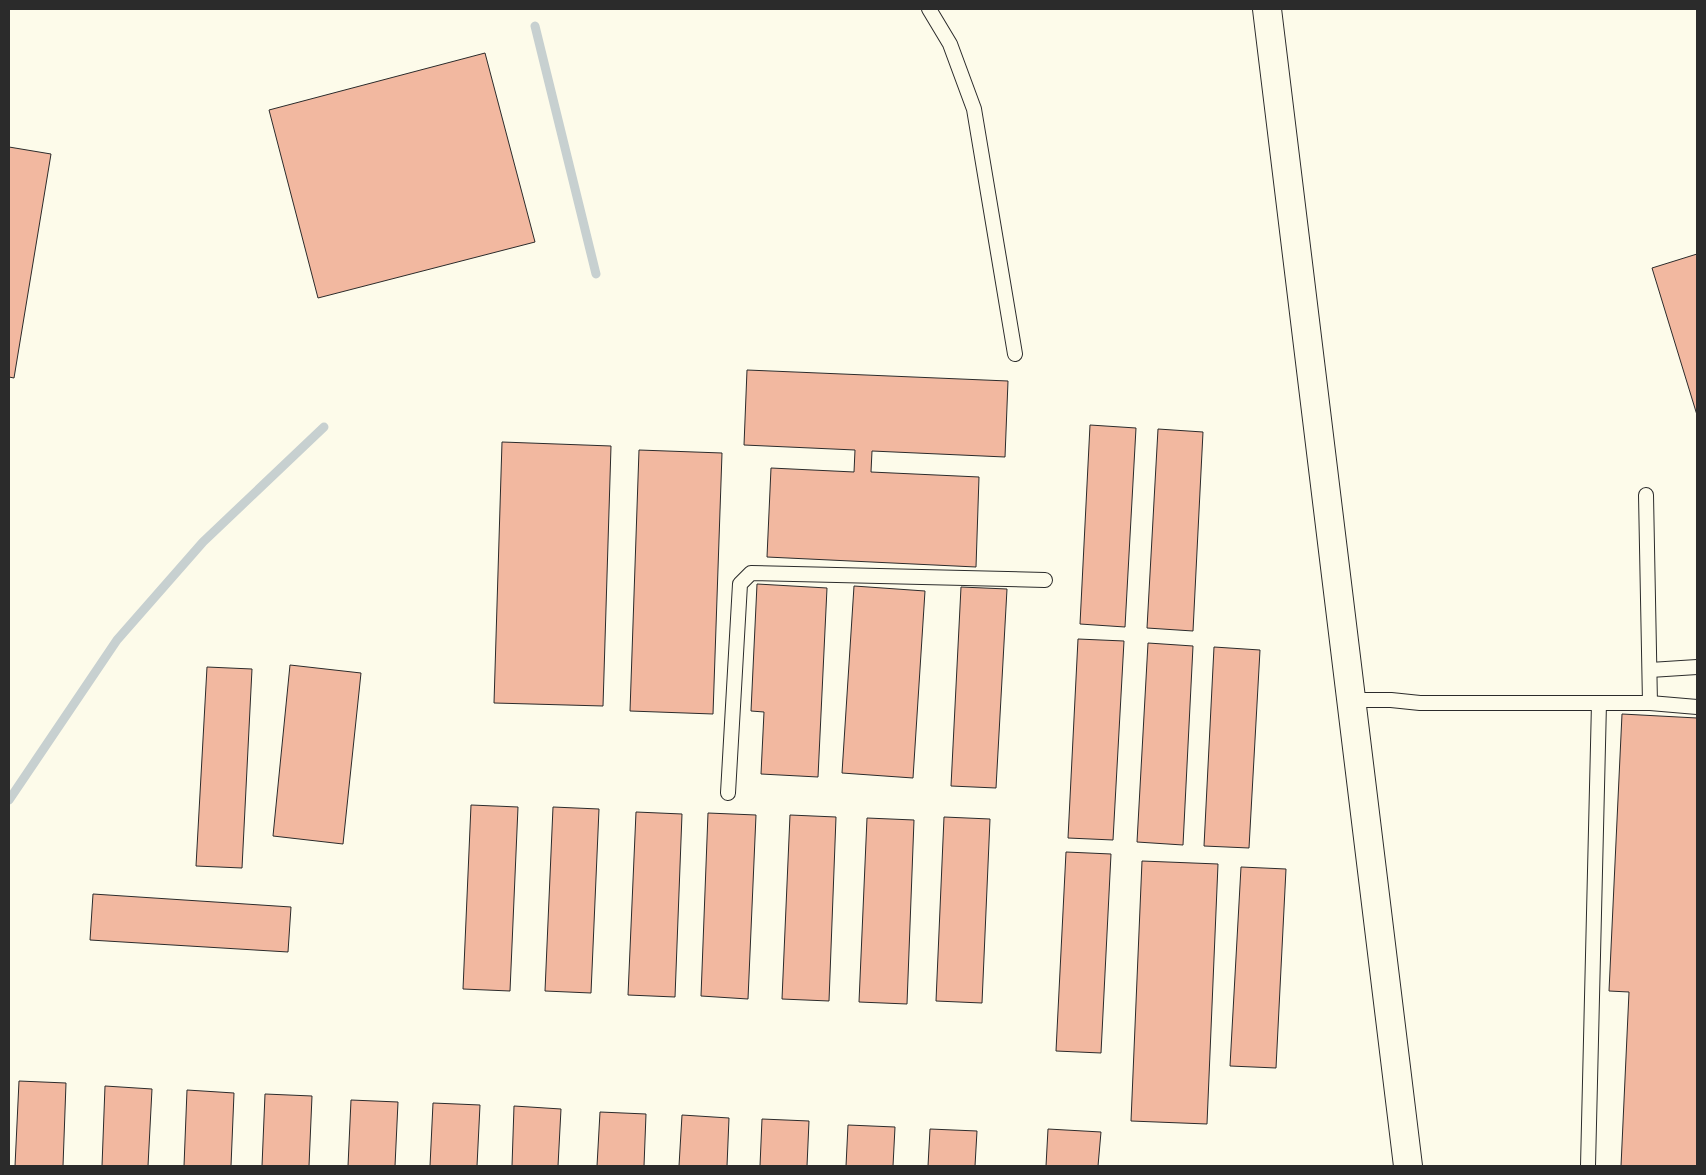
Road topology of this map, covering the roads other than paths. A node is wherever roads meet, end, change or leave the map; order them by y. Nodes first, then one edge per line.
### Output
1 (929, 9) edge
2 (1267, 9) edge
3 (1015, 354) dead end
4 (1646, 495) dead end
5 (1045, 580) dead end
6 (1697, 667) edge
7 (1650, 670) junction
8 (1351, 700) junction
9 (1599, 703) junction
10 (1650, 703) junction
11 (1697, 706) edge
12 (728, 793) dead end
13 (1408, 1166) edge
14 (1588, 1166) edge

1 - 3 lane
2 - 8 street
4 - 7 lane
5 - 12 lane
6 - 7 lane
7 - 10 lane
8 - 9 lane
8 - 13 street
9 - 10 lane
9 - 14 lane
10 - 11 lane

